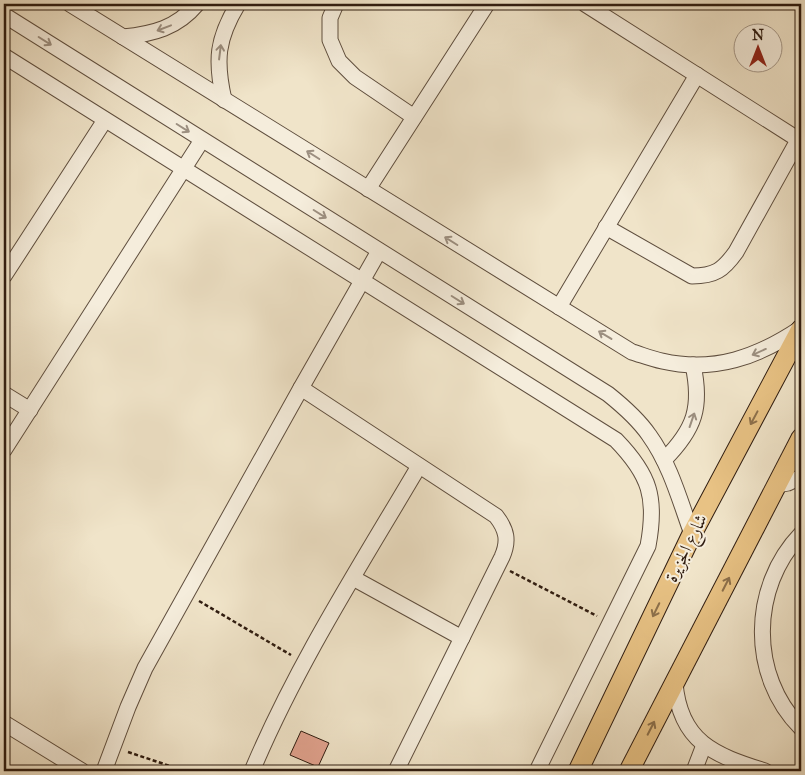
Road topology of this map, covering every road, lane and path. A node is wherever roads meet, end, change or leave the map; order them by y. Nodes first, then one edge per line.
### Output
1 (70, 4) edge
2 (197, 4) edge
3 (238, 4) edge
4 (336, 4) edge
5 (487, 4) edge
6 (585, 4) edge
7 (4, 15) edge
8 (123, 37) junction
9 (5, 58) edge
10 (697, 75) junction
11 (224, 100) junction
12 (414, 117) junction
13 (105, 120) junction
14 (800, 137) edge
15 (202, 140) junction
16 (183, 169) junction
17 (368, 189) junction
18 (606, 227) junction
19 (380, 251) junction
20 (4, 276) edge
21 (361, 282) junction
22 (559, 307) junction
23 (801, 329) edge
24 (693, 365) junction
25 (301, 388) junction
26 (4, 394) edge
27 (30, 410) junction
28 (801, 438) edge
29 (4, 450) edge
30 (664, 460) junction
31 (420, 466) junction
32 (801, 477) edge
33 (777, 485) junction
34 (692, 534) junction
35 (801, 534) edge
36 (498, 565) junction
37 (353, 578) junction
38 (186, 594) junction
39 (610, 623) junction
40 (462, 638) junction
41 (303, 662) junction
42 (674, 683) junction
43 (4, 723) edge
44 (801, 728) edge
45 (704, 745) junction
46 (112, 746) junction
47 (82, 771) edge
48 (104, 771) edge
49 (185, 771) edge
50 (252, 771) edge
51 (396, 771) edge
52 (537, 771) edge
53 (578, 771) edge
54 (629, 771) edge
55 (694, 771) edge
56 (765, 771) edge

1 - 8 street
2 -> 8 street
11 -> 3 street
4 - 12 street
5 - 12 street
6 - 10 street
7 -> 15 street
8 - 11 street
9 - 13 street
10 - 14 street
10 - 18 street
17 -> 11 street
12 - 17 street
13 - 16 street
13 - 20 street
14 - 18 street
15 - 16 street
15 -> 19 street
16 - 21 street
16 - 27 street
22 -> 17 street
18 - 22 street
19 - 21 street
19 -> 30 street
21 - 25 street
21 - 39 street
24 -> 22 street
23 -> 24 street
23 -> 34 main road, شارع الجزيرة
30 -> 24 street
25 - 31 street
25 - 38 street
26 - 27 street
27 - 29 street
28 - 33 main road
30 - 34 street
31 - 36 street
31 - 37 street
32 - 33 street
42 -> 33 main road
34 -> 53 main road, شارع الجزيرة
35 - 44 street
36 - 39 path
36 - 40 street
37 - 40 street
37 - 41 street
38 - 41 path
38 - 46 street
39 - 52 street
40 - 51 street
41 - 50 street
42 - 45 street
54 -> 42 main road
43 - 47 street
45 - 55 street
45 - 56 street
46 - 48 street
46 - 49 path

